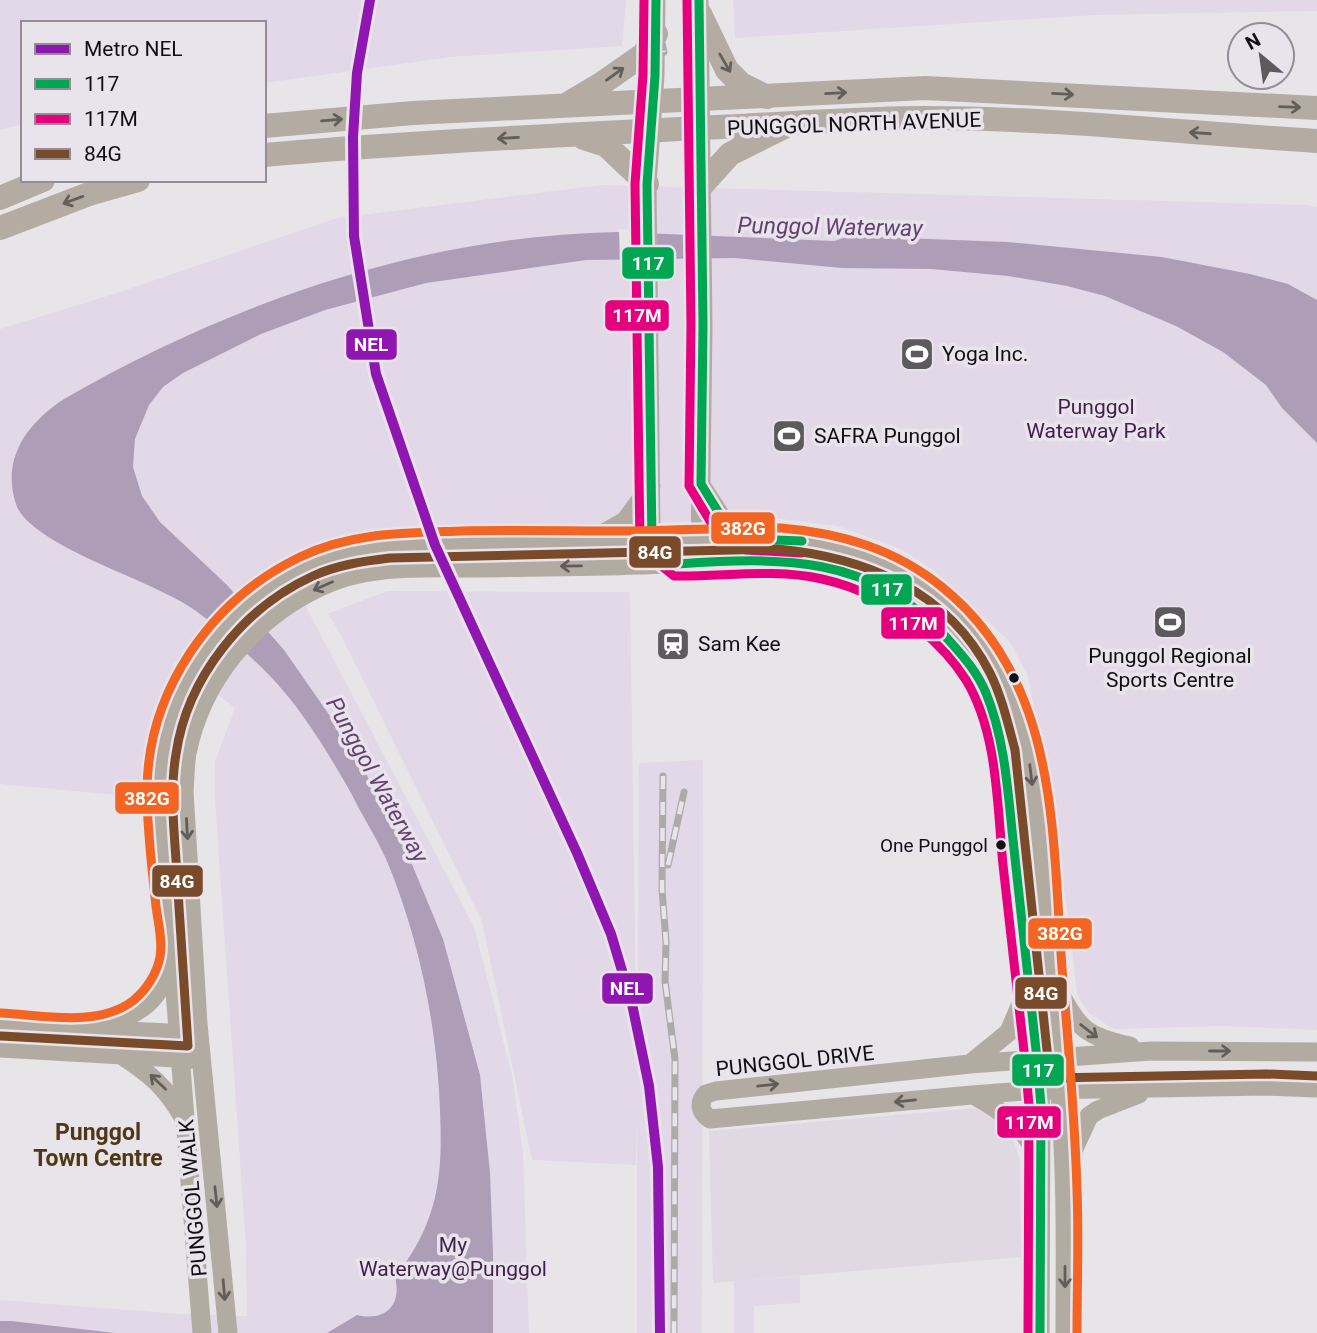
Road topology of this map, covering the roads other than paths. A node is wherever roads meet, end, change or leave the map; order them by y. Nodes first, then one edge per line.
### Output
1 (656, 0) edge
2 (700, 7) edge
3 (656, 34) junction
4 (767, 97) junction
5 (701, 99) junction
6 (653, 102) junction
7 (565, 105) junction
8 (1317, 108) edge
9 (797, 121) junction
10 (266, 126) edge
11 (702, 128) junction
12 (651, 131) junction
13 (577, 135) junction
14 (1317, 141) edge
15 (266, 155) edge
16 (38, 182) edge
17 (131, 182) edge
18 (647, 184) junction
19 (703, 184) junction
20 (0, 198) edge
21 (0, 228) edge
22 (701, 484) junction
23 (651, 486) junction
24 (752, 539) junction
25 (701, 541) junction
26 (587, 542) junction
27 (652, 543) junction
28 (700, 563) junction
29 (677, 564) junction
30 (173, 953) junction
31 (1051, 977) junction
32 (1028, 988) junction
33 (0, 1025) edge
34 (90, 1030) junction
35 (190, 1034) junction
36 (0, 1048) edge
37 (1152, 1051) junction
38 (1317, 1052) edge
39 (120, 1054) junction
40 (181, 1058) junction
41 (1057, 1058) junction
42 (201, 1059) junction
43 (1037, 1059) junction
44 (971, 1064) junction
45 (1317, 1088) edge
46 (1039, 1090) junction
47 (1059, 1090) junction
48 (1150, 1090) junction
49 (972, 1094) junction
50 (185, 1121) junction
51 (1040, 1161) junction
52 (1064, 1169) junction
53 (202, 1333) edge
54 (228, 1333) edge
55 (1040, 1333) edge
56 (1065, 1333) edge

1 - 3 street
2 -> 4 main road
2 - 5 street
3 - 6 street
7 -> 3 main road
4 - 5 main road, PUNGGOL NORTH AVENUE
4 -> 8 main road, PUNGGOL NORTH AVENUE
5 - 6 main road, PUNGGOL NORTH AVENUE
5 - 11 street
6 - 7 main road, PUNGGOL NORTH AVENUE
6 - 12 street
10 -> 7 main road, PUNGGOL NORTH AVENUE
9 - 11 main road, PUNGGOL NORTH AVENUE
14 -> 9 main road, PUNGGOL NORTH AVENUE
9 - 19 main road
11 - 12 main road, PUNGGOL NORTH AVENUE
11 - 19 street
12 - 13 main road, PUNGGOL NORTH AVENUE
12 - 18 street
13 -> 15 main road, PUNGGOL NORTH AVENUE
13 - 18 main road
16 - 20 main road
17 -> 21 main road
18 - 23 street
19 - 22 street
22 - 24 street
22 - 25 street
23 - 26 street
23 - 27 street
24 - 25 street
24 -> 31 street
25 - 27 street
25 - 28 street
26 - 27 street
26 - 30 street
27 - 29 street
28 - 29 street
28 - 32 street
29 -> 35 street
30 - 34 street
30 - 35 street
31 -> 37 street
31 - 41 street
32 - 43 street
32 - 44 street
33 - 34 street
34 - 35 street
35 - 40 street, PUNGGOL WALK
35 - 42 street, PUNGGOL WALK
36 - 39 street
37 -> 38 street, PUNGGOL DRIVE
37 - 41 street, PUNGGOL DRIVE
39 - 40 street
50 -> 39 street
40 - 42 street
40 - 50 street, PUNGGOL WALK
41 - 43 street, PUNGGOL DRIVE
41 - 47 street
42 -> 54 street, PUNGGOL WALK
43 - 44 street, PUNGGOL DRIVE
43 - 46 street
49 -> 44 street, PUNGGOL DRIVE
45 - 48 street, PUNGGOL DRIVE
46 - 47 street, PUNGGOL DRIVE
46 - 49 street, PUNGGOL DRIVE
46 - 51 street
47 - 48 street, PUNGGOL DRIVE
47 - 52 street
48 - 52 street
49 - 51 street
50 - 53 street, PUNGGOL WALK
51 - 55 street
52 -> 56 street

